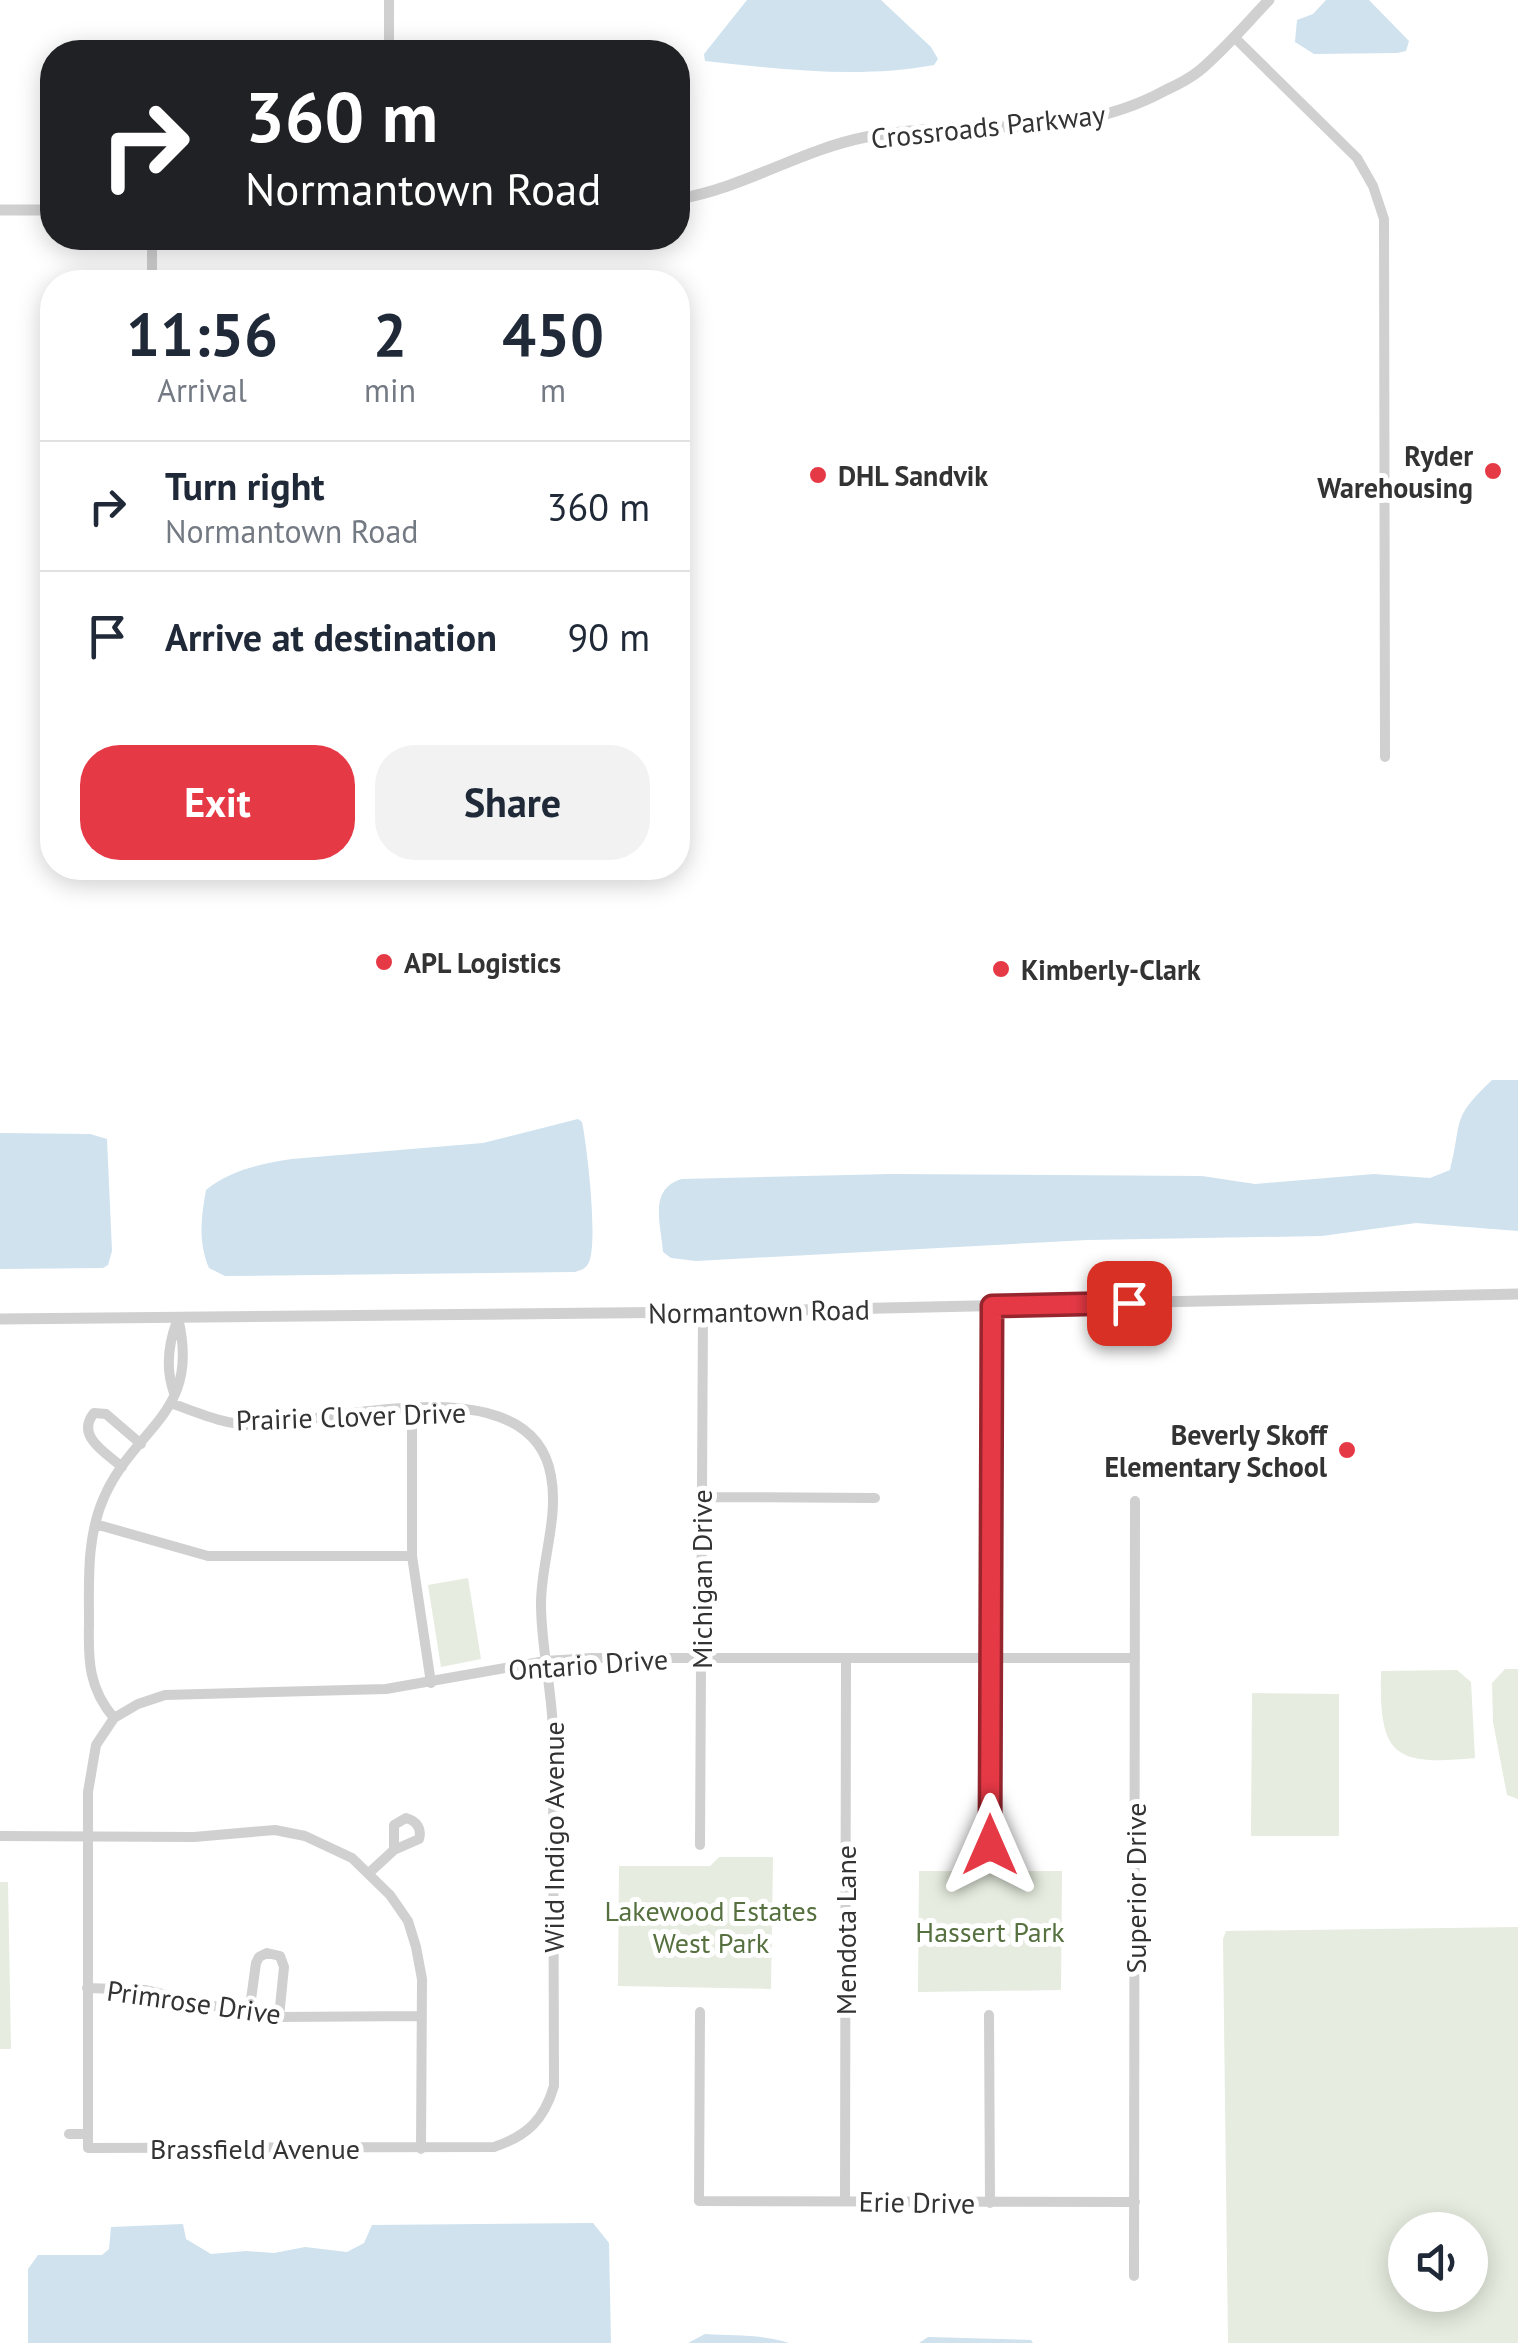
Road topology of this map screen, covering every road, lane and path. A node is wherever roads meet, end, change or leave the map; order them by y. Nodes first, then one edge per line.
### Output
1 (390, 0) edge
2 (1268, 0) edge
3 (1234, 37) junction
4 (389, 40) edge
5 (690, 198) edge
6 (0, 210) edge
7 (40, 210) edge
8 (1385, 757) dead end
9 (1518, 1294) edge
10 (992, 1306) junction
11 (703, 1312) junction
12 (178, 1318) junction
13 (0, 1319) edge
14 (173, 1398) junction
15 (412, 1409) junction
16 (529, 1432) joint
17 (141, 1444) junction
18 (122, 1467) junction
19 (702, 1497) junction
20 (875, 1498) dead end
21 (1135, 1501) dead end
22 (95, 1524) junction
23 (412, 1556) junction
24 (700, 1658) junction
25 (846, 1658) junction
26 (989, 1658) junction
27 (1135, 1658) junction
28 (545, 1661) junction
29 (431, 1682) junction
30 (114, 1718) junction
31 (0, 1836) edge
32 (86, 1838) junction
33 (700, 1845) dead end
34 (990, 1845) dead end
35 (394, 1850) dead end
36 (370, 1872) junction
37 (87, 1988) junction
38 (700, 2012) dead end
39 (249, 2014) junction
40 (989, 2015) dead end
41 (278, 2016) junction
42 (422, 2016) junction
43 (69, 2134) dead end
44 (88, 2134) junction
45 (421, 2149) junction
46 (845, 2201) junction
47 (990, 2202) junction
48 (1135, 2202) junction
49 (1134, 2276) dead end

1 - 4 street
2 - 3 street, Crossroads Parkway
3 - 5 street, Crossroads Parkway
3 - 8 street
6 - 7 street
9 - 10 street, Normantown Road
10 - 11 street, Normantown Road
10 - 26 street
11 - 12 street, Normantown Road
11 - 19 street, Michigan Drive
12 - 13 street, Normantown Road
12 - 14 street
14 - 15 street, Prairie Clover Drive
14 - 17 street
15 - 16 street, Prairie Clover Drive
15 - 23 street
16 - 28 street, Wild Indigo Avenue
17 - 18 street
17 - 18 street
18 - 22 street
19 - 20 street
19 - 24 street, Michigan Drive
21 - 27 street, Superior Drive
22 - 23 street
22 - 30 street
23 - 29 street
24 - 25 street, Ontario Drive
24 - 28 street, Ontario Drive
24 - 33 street, Michigan Drive
25 - 26 street, Ontario Drive
25 - 46 street, Mendota Lane
26 - 27 street, Ontario Drive
26 - 34 street
27 - 48 street, Superior Drive
28 - 29 street, Ontario Drive
28 - 45 street, Wild Indigo Avenue
29 - 30 street, Ontario Drive
30 - 32 street
31 - 32 street
32 - 36 street
32 - 37 street
35 - 36 street
36 - 42 street
37 - 39 street, Primrose Drive
37 - 44 street
38 - 46 street, Erie Drive
39 - 41 street, Primrose Drive
39 - 41 street
40 - 47 street
41 - 42 street, Primrose Drive
42 - 45 street
43 - 44 street
44 - 45 street, Brassfield Avenue
46 - 47 street, Erie Drive
47 - 48 street, Erie Drive
48 - 49 street, Superior Drive

